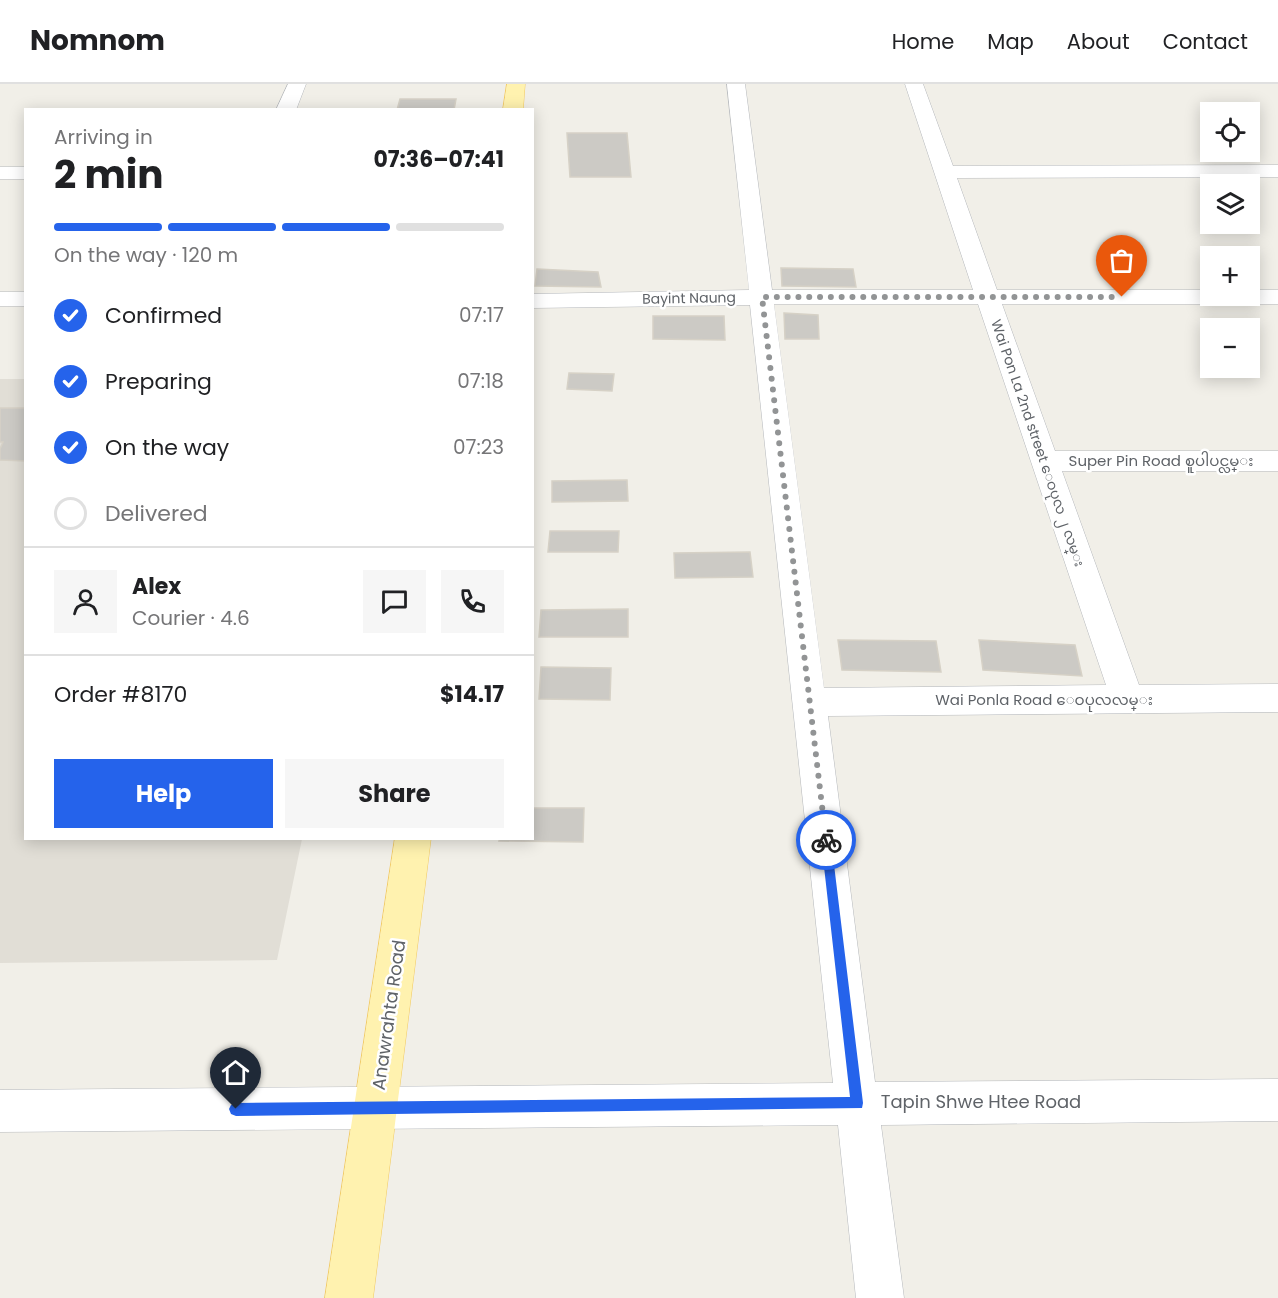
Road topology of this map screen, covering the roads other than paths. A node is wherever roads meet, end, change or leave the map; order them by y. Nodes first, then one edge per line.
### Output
1 (297, 84) edge
2 (516, 84) edge
3 (736, 84) edge
4 (914, 84) edge
5 (287, 108) edge
6 (513, 108) edge
7 (1278, 171) edge
8 (945, 172) junction
9 (0, 173) edge
10 (24, 173) edge
11 (762, 297) junction
12 (988, 297) junction
13 (1278, 297) edge
14 (0, 299) edge
15 (24, 299) edge
16 (534, 301) edge
17 (1044, 461) junction
18 (1278, 461) edge
19 (1278, 698) edge
20 (1127, 699) junction
21 (810, 702) junction
22 (413, 840) edge
23 (1278, 1100) edge
24 (857, 1103) junction
25 (377, 1108) junction
26 (0, 1111) edge
27 (349, 1298) edge
28 (880, 1298) edge

1 - 5 street
2 - 6 main road
3 - 11 street
4 - 8 street, Wai Pon La 2nd street ေဝပုလ ၂ လမ္း
7 - 8 street
8 - 12 street, Wai Pon La 2nd street ေဝပုလ ၂ လမ္း
9 - 10 street
11 - 12 street, Bayint Naung
11 - 16 street, Bayint Naung
11 - 21 street
12 - 13 street, Bayint Naung
12 - 17 street, Wai Pon La 2nd street ေဝပုလ ၂ လမ္း
14 - 15 street
17 - 18 street, Super Pin Road စူပါပင္လမ္း
17 - 20 street, Wai Pon La 2nd street ေဝပုလ ၂ လမ္း
19 - 20 street, Wai Ponla Road ေဝပုလလမ္း
20 - 21 street, Wai Ponla Road ေဝပုလလမ္း
21 - 24 street
22 - 25 main road, Anawrahta Road
23 - 24 street, Tapin Shwe Htee Road
24 - 25 street, Tapin Shwe Htee Road
24 - 28 street
25 - 26 street, Tapin Shwe Htee Road
25 - 27 main road, Anawrahta Road

